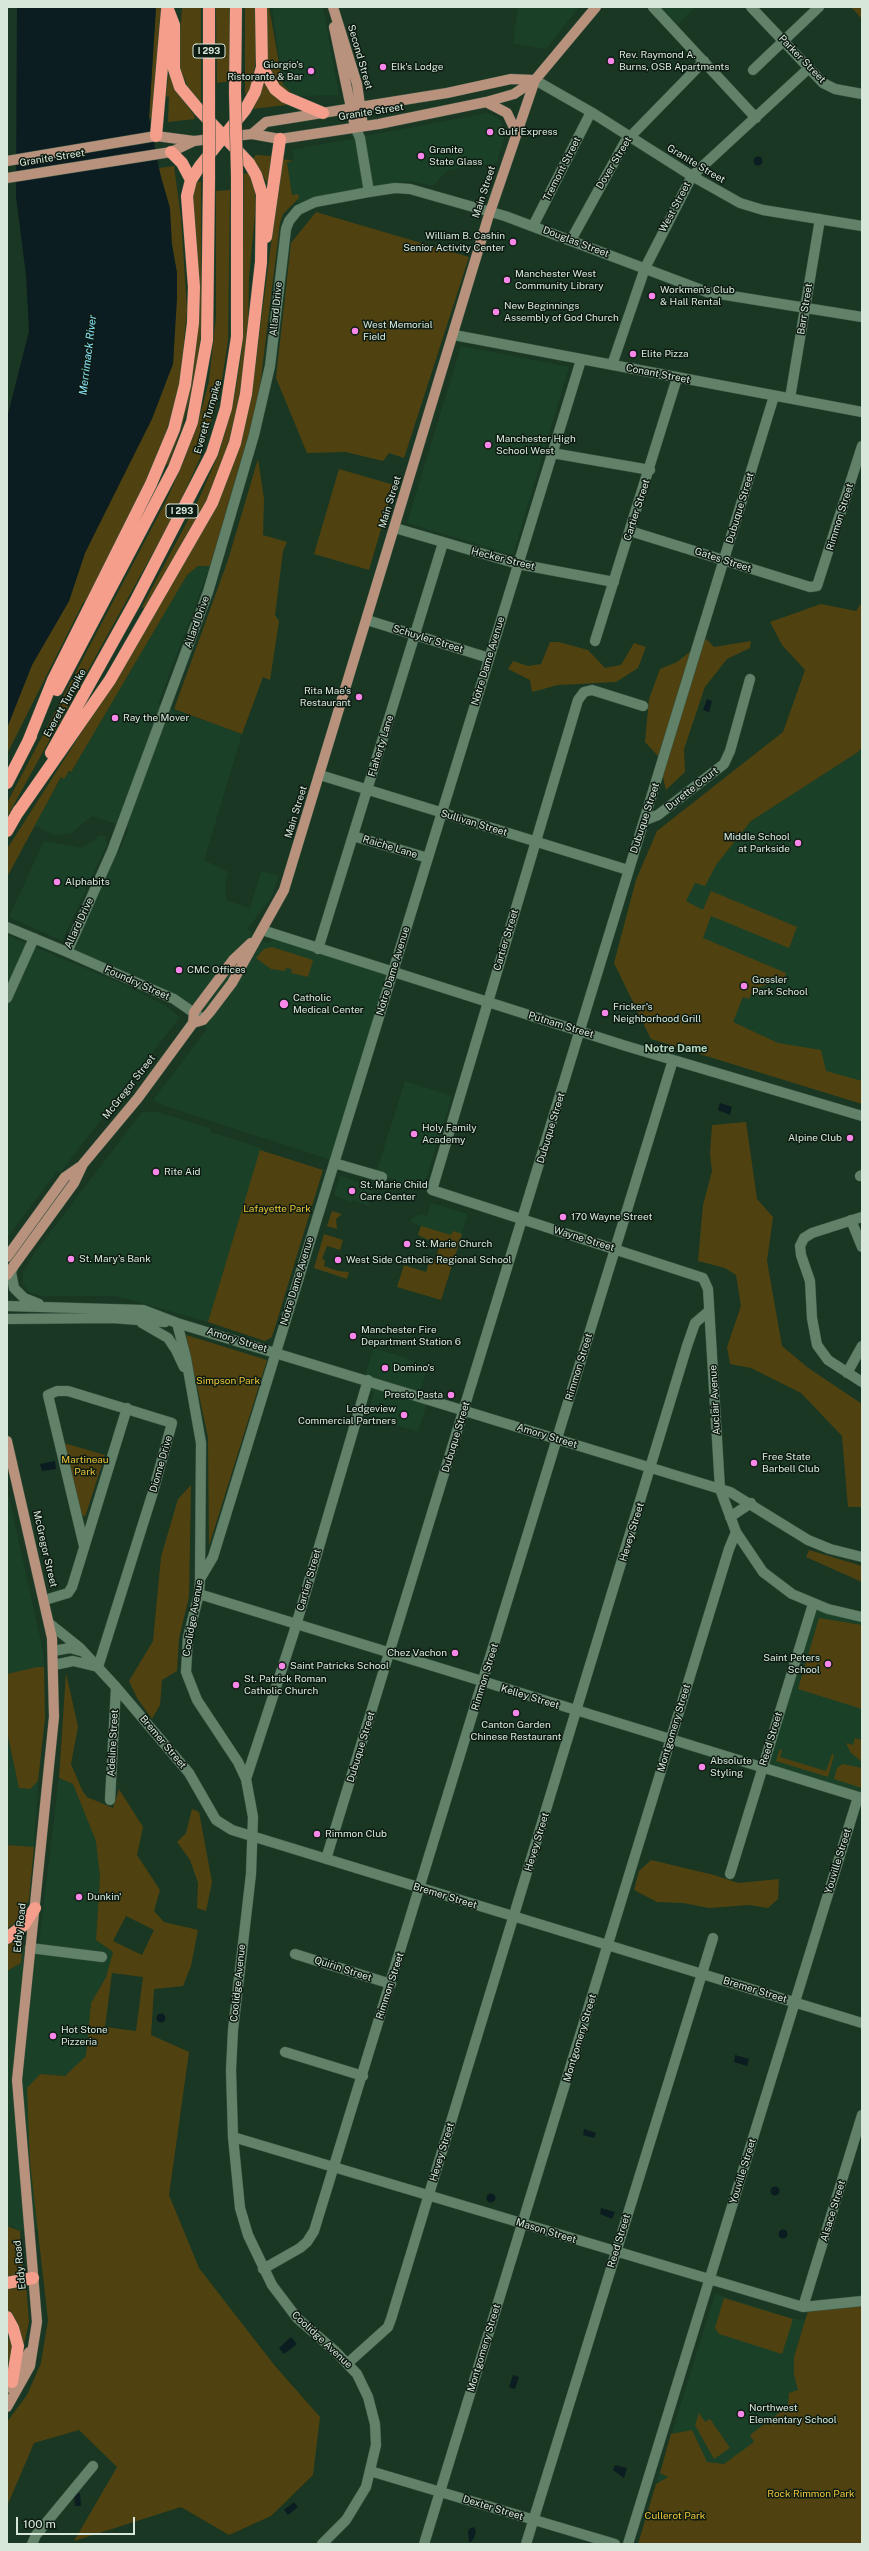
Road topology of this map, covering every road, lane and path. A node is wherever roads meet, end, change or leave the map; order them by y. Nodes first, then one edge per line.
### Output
1 (167, 7) edge
2 (209, 7) edge
3 (236, 7) edge
4 (261, 7) edge
5 (332, 7) edge
6 (596, 7) edge
7 (653, 7) edge
8 (751, 7) edge
9 (819, 7) edge
10 (784, 42) junction
11 (704, 61) junction
12 (262, 67) junction
13 (809, 68) junction
14 (754, 70) dead end
15 (535, 80) junction
16 (862, 94) edge
17 (486, 102) junction
18 (356, 108) junction
19 (591, 112) junction
20 (323, 113) junction
21 (756, 118) junction
22 (359, 126) junction
23 (252, 134) junction
24 (517, 134) junction
25 (156, 136) junction
26 (223, 137) junction
27 (629, 137) junction
28 (280, 138) junction
29 (194, 140) junction
30 (166, 152) junction
31 (7, 161) edge
32 (692, 176) junction
33 (7, 178) edge
34 (191, 180) junction
35 (369, 192) junction
36 (490, 212) junction
37 (293, 215) joint
38 (820, 219) junction
39 (533, 226) junction
40 (862, 226) edge
41 (571, 240) junction
42 (261, 262) junction
43 (645, 268) junction
44 (805, 308) junction
45 (862, 317) edge
46 (454, 335) junction
47 (581, 360) junction
48 (612, 365) junction
49 (677, 378) junction
50 (774, 396) junction
51 (790, 398) junction
52 (862, 412) edge
53 (862, 446) edge
54 (552, 453) junction
55 (650, 470) junction
56 (395, 528) junction
57 (630, 531) junction
58 (443, 542) junction
59 (724, 560) junction
60 (518, 564) junction
61 (614, 582) junction
62 (817, 586) joint
63 (367, 620) junction
64 (415, 635) junction
65 (595, 641) dead end
66 (489, 658) junction
67 (750, 679) dead end
68 (643, 706) dead end
69 (28, 742) junction
70 (320, 775) junction
71 (7, 782) edge
72 (368, 790) junction
73 (442, 813) junction
74 (16, 815) junction
75 (645, 820) junction
76 (7, 831) edge
77 (353, 836) junction
78 (535, 841) junction
79 (428, 858) junction
80 (628, 870) junction
81 (7, 927) edge
82 (262, 930) junction
83 (34, 938) junction
84 (256, 939) junction
85 (318, 949) junction
86 (67, 952) junction
87 (393, 972) junction
88 (7, 998) edge
89 (487, 1002) junction
90 (194, 1012) junction
91 (203, 1020) junction
92 (193, 1023) junction
93 (580, 1031) junction
94 (673, 1060) junction
95 (862, 1116) edge
96 (334, 1163) junction
97 (83, 1164) junction
98 (382, 1177) dead end
99 (432, 1190) joint
100 (34, 1217) junction
101 (862, 1217) edge
102 (523, 1220) junction
103 (851, 1220) junction
104 (862, 1246) edge
105 (7, 1247) edge
106 (615, 1249) junction
107 (12, 1258) edge
108 (7, 1276) edge
109 (7, 1306) edge
110 (72, 1309) junction
111 (710, 1311) junction
112 (7, 1319) edge
113 (123, 1319) junction
114 (177, 1323) junction
115 (862, 1346) edge
116 (276, 1352) junction
117 (847, 1373) junction
118 (190, 1380) junction
119 (368, 1380) junction
120 (862, 1382) edge
121 (127, 1408) junction
122 (464, 1411) junction
123 (557, 1439) junction
124 (7, 1441) edge
125 (651, 1468) junction
126 (720, 1489) junction
127 (750, 1503) junction
128 (730, 1517) junction
129 (736, 1532) junction
130 (84, 1546) junction
131 (862, 1557) edge
132 (200, 1580) junction
133 (199, 1594) junction
134 (45, 1600) junction
135 (814, 1604) junction
136 (862, 1617) edge
137 (50, 1624) junction
138 (296, 1624) junction
139 (53, 1651) junction
140 (390, 1653) junction
141 (86, 1654) junction
142 (54, 1665) junction
143 (98, 1667) junction
144 (484, 1682) junction
145 (116, 1687) junction
146 (578, 1712) junction
147 (671, 1740) junction
148 (762, 1768) junction
149 (246, 1779) junction
150 (860, 1798) edge
151 (110, 1800) dead end
152 (253, 1837) junction
153 (326, 1859) junction
154 (730, 1874) dead end
155 (420, 1888) junction
156 (35, 1908) junction
157 (514, 1917) junction
158 (7, 1938) edge
159 (714, 1938) dead end
160 (607, 1945) junction
161 (30, 1948) junction
162 (295, 1954) dead end
163 (102, 1957) dead end
164 (703, 1974) junction
165 (390, 1984) junction
166 (794, 2002) junction
167 (862, 2024) edge
168 (285, 2052) dead end
169 (363, 2076) junction
170 (862, 2115) edge
171 (233, 2136) junction
172 (334, 2166) junction
173 (428, 2195) junction
174 (524, 2224) junction
175 (616, 2251) junction
176 (263, 2269) junction
177 (33, 2278) junction
178 (709, 2280) junction
179 (7, 2283) edge
180 (862, 2301) edge
181 (803, 2307) junction
182 (7, 2317) edge
183 (35, 2337) junction
184 (348, 2363) junction
185 (10, 2385) edge
186 (7, 2407) edge
187 (93, 2466) dead end
188 (370, 2471) junction
189 (440, 2492) junction
190 (533, 2520) junction
191 (32, 2544) edge
192 (322, 2544) edge
193 (424, 2544) edge
194 (526, 2544) edge
195 (615, 2544) edge
196 (628, 2544) edge

1 - 25 highway
1 - 26 highway
2 - 69 highway, Everett Turnpike / I 293, bridge
3 - 74 highway, Everett Turnpike / I 293, bridge
4 - 12 highway
5 - 18 main road, Second Street
6 - 15 main road
7 - 11 street
8 - 10 street, Parker Street
9 - 10 street
10 - 13 street, Parker Street
10 - 14 street
11 - 21 street
11 - 27 street, Dover Street
12 - 20 highway
12 - 26 highway
13 - 16 street, Parker Street
13 - 21 street, West Street
15 - 17 main road, Granite Street
15 - 18 main road, Granite Street
15 - 19 street, Granite Street
15 - 24 main road, Main Street
17 - 22 main road, Granite Street
17 - 24 main road
18 - 20 main road, Granite Street
18 - 22 main road, Second Street
19 - 27 street, Granite Street
19 - 39 street, Tremont Street
20 - 23 main road, Granite Street
21 - 32 street, West Street
22 - 28 main road, Granite Street
22 - 35 street, Second Street
23 - 26 main road, Granite Street
23 - 28 main road, Granite Street
24 - 36 main road, Main Street
25 - 29 main road, Granite Street
25 - 31 main road, Granite Street
26 - 29 main road, Granite Street
26 - 34 highway
26 - 42 highway
27 - 32 street, Granite Street
27 - 41 street, Dover Street
28 - 42 highway
29 - 30 main road, Granite Street
30 - 33 main road, Granite Street
30 - 34 highway
32 - 38 street, Granite Street
32 - 43 street, West Street
34 - 69 highway
35 - 36 street, Douglas Street
35 - 37 street, Douglas Street
36 - 39 street, Douglas Street
36 - 46 main road, Main Street
37 - 86 street, Allard Drive
38 - 40 street, Granite Street
38 - 44 street, Barr Street
39 - 41 street, Douglas Street
41 - 43 street, Douglas Street
42 - 74 highway
43 - 44 street, Douglas Street
43 - 48 street, West Street
44 - 45 street, Douglas Street
44 - 51 street, Barr Street
46 - 47 street, Conant Street
46 - 56 main road, Main Street
47 - 48 street, Conant Street
47 - 54 street, Notre Dame Avenue
48 - 49 street, Conant Street
49 - 50 street, Conant Street
49 - 55 street, Cartier Street
50 - 51 street, Conant Street
50 - 59 street, Dubuque Street
51 - 52 street, Conant Street
53 - 62 street, Rimmon Street
54 - 55 street
54 - 60 street, Notre Dame Avenue
55 - 57 street, Cartier Street
56 - 58 street, Hecker Street
56 - 63 main road, Main Street
57 - 59 street, Gates Street
57 - 61 street, Cartier Street
58 - 60 street, Hecker Street
58 - 64 street, Flaherty Lane
59 - 62 street, Gates Street
59 - 75 street, Dubuque Street
60 - 61 street, Hecker Street
60 - 66 street, Notre Dame Avenue
61 - 65 street, Cartier Street
63 - 64 street, Schuyler Street
63 - 70 main road, Main Street
64 - 66 street, Schuyler Street
64 - 72 street, Flaherty Lane
66 - 73 street, Notre Dame Avenue
67 - 75 street, Durette Court
68 - 78 street, Cartier Street
69 - 71 highway, Everett Turnpike / I 293
70 - 72 street, Sullivan Street
70 - 82 main road, Main Street
72 - 73 street, Sullivan Street
72 - 77 street, Flaherty Lane
73 - 78 street, Sullivan Street
73 - 79 street, Notre Dame Avenue
74 - 76 highway, Everett Turnpike / I 293
75 - 80 street, Dubuque Street
77 - 79 street, Raiche Lane
77 - 85 street, Flaherty Lane
78 - 80 street, Sullivan Street
78 - 89 street, Cartier Street
79 - 87 street, Notre Dame Avenue
80 - 93 street, Dubuque Street
81 - 83 street, Allard Drive
82 - 84 main road
82 - 85 street, Putnam Street
83 - 86 street, Allard Drive
83 - 88 street
84 - 90 main road
84 - 91 main road
85 - 87 street, Putnam Street
86 - 90 street, Foundry Street
87 - 89 street, Putnam Street
87 - 96 street, Notre Dame Avenue
89 - 93 street, Putnam Street
89 - 99 street, Cartier Street
90 - 91 street, Foundry Street
90 - 92 main road
91 - 92 main road
92 - 97 main road, McGregor Street
93 - 94 street, Putnam Street
93 - 102 street, Dubuque Street
94 - 95 street, Putnam Street
94 - 106 street, Rimmon Street
96 - 98 street
96 - 116 street, Notre Dame Avenue
97 - 100 main road, McGregor Street
97 - 107 main road, McGregor Street
99 - 102 street, Wayne Street
100 - 105 main road
100 - 107 main road, McGregor Street
101 - 103 street
102 - 106 street, Wayne Street
102 - 122 street, Dubuque Street
103 - 104 street
103 - 117 street
106 - 111 street, Wayne Street
106 - 123 street, Rimmon Street
107 - 108 main road, McGregor Street
107 - 110 street, Amory Street
109 - 110 street, Amory Street
110 - 114 street, Amory Street
111 - 125 street, Hevey Street
111 - 126 street, Auclair Avenue
112 - 113 street, Amory Street
113 - 114 street, Amory Street
113 - 118 street, Coolidge Avenue
114 - 116 street, Amory Street
114 - 118 street, Coolidge Avenue
115 - 117 street
116 - 119 street, Amory Street
116 - 132 street, Notre Dame Avenue
117 - 120 street
118 - 132 street, Coolidge Avenue
119 - 122 street, Amory Street
119 - 138 street, Cartier Street
121 - 130 street
121 - 130 street, Dionne Drive
121 - 143 street, Dionne Drive
122 - 123 street, Amory Street
122 - 140 street, Dubuque Street
123 - 125 street, Amory Street
123 - 144 street, Rimmon Street
124 - 134 main road, McGregor Street
125 - 126 street, Amory Street
125 - 146 street, Hevey Street
126 - 127 street, Amory Street
126 - 128 street
127 - 128 street
127 - 131 street, Amory Street
128 - 129 street
129 - 135 street
129 - 147 street, Montgomery Street
130 - 134 street
132 - 133 street, Coolidge Avenue
133 - 138 street, Kelley Street
133 - 149 street, Coolidge Avenue
134 - 137 main road, McGregor Street
135 - 136 street
135 - 148 street, Reed Street
137 - 139 main road, McGregor Street
137 - 141 street, Bremer Street
138 - 140 street, Kelley Street
138 - 149 street, Cartier Street
139 - 141 street
139 - 142 main road, McGregor Street
140 - 144 street, Kelley Street
140 - 153 street, Dubuque Street
141 - 143 street, Bremer Street
142 - 143 street
142 - 156 main road, Eddy Road
143 - 145 street, Bremer Street
144 - 146 street, Kelley Street
144 - 155 street, Rimmon Street
145 - 151 street, Adeline Street
145 - 152 street, Bremer Street
146 - 147 street, Kelley Street
146 - 157 street, Hevey Street
147 - 148 street, Kelley Street
147 - 160 street, Montgomery Street
148 - 150 street, Kelley Street
148 - 154 street, Reed Street
149 - 152 street, Coolidge Avenue
150 - 166 street, Youville Street
152 - 153 street, Bremer Street
152 - 171 street, Coolidge Avenue
153 - 155 street, Bremer Street
155 - 157 street, Bremer Street
155 - 165 street, Rimmon Street
156 - 158 highway
156 - 161 main road, Eddy Road
157 - 160 street, Bremer Street
157 - 173 street, Hevey Street
159 - 164 street, Reed Street
160 - 164 street, Bremer Street
160 - 174 street, Montgomery Street
161 - 163 street
161 - 177 main road, Eddy Road
162 - 165 street, Quirin Street
164 - 166 street, Bremer Street
164 - 175 street, Reed Street
165 - 169 street, Rimmon Street
166 - 167 street, Bremer Street
166 - 178 street, Youville Street
168 - 169 street
169 - 172 street, Rimmon Street
170 - 181 street, Alsace Street
171 - 172 street, Mason Street
171 - 176 street, Coolidge Avenue
172 - 173 street, Mason Street
172 - 176 street, Rimmon Street
173 - 174 street, Mason Street
173 - 184 street, Hevey Street
174 - 175 street, Mason Street
174 - 189 street, Montgomery Street
175 - 178 street, Mason Street
175 - 190 street, Reed Street
176 - 184 street, Coolidge Avenue
177 - 179 highway
177 - 183 main road, Eddy Road
178 - 181 street, Mason Street
178 - 196 street, Youville Street
180 - 181 street, Mason Street
182 - 185 highway
183 - 185 main road, Eddy Road
183 - 186 main road, Eddy Road
184 - 188 street, Coolidge Avenue
187 - 191 street
188 - 189 street, Dexter Street
188 - 192 street, Coolidge Avenue
189 - 190 street, Dexter Street
189 - 193 street, Montgomery Street
190 - 194 street, Reed Street
190 - 195 street, Dexter Street

